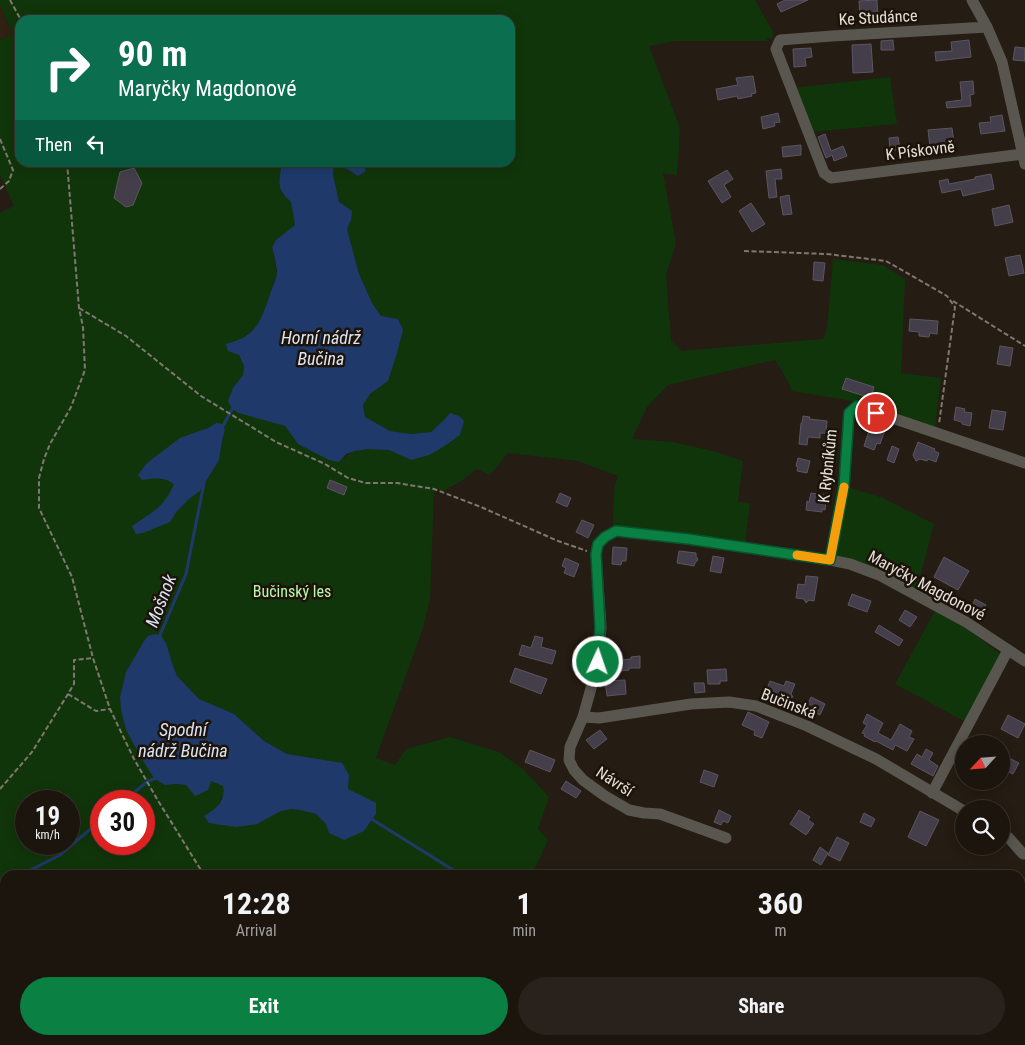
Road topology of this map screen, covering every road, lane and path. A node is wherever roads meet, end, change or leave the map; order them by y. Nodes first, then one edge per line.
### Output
1 (10, 0) edge
2 (972, 0) edge
3 (18, 15) edge
4 (987, 27) junction
5 (0, 139) edge
6 (1024, 159) edge
7 (67, 167) edge
8 (824, 173) joint
9 (0, 189) edge
10 (744, 251) dead end
11 (951, 300) junction
12 (79, 308) junction
13 (1025, 346) edge
14 (938, 434) junction
15 (1025, 463) edge
16 (596, 554) junction
17 (830, 560) junction
18 (1008, 650) junction
19 (92, 658) junction
20 (1025, 661) edge
21 (68, 694) junction
22 (110, 709) junction
23 (583, 717) junction
24 (0, 789) edge
25 (932, 792) junction
26 (955, 806) edge
27 (726, 838) dead end
28 (1010, 839) edge
29 (1023, 854) dead end
30 (201, 870) edge

1 - 3 path
2 - 4 street
4 - 6 street
4 - 8 street, Ke Studánce
5 - 9 path
6 - 8 street, K Pískovně
7 - 12 path
10 - 11 path
11 - 13 path
11 - 14 path
12 - 16 path
12 - 19 path
14 - 15 street, K Rybníkům
14 - 17 street, K Rybníkům
16 - 17 street, Maryčky Magdonové
16 - 23 street
17 - 18 street, Maryčky Magdonové
18 - 20 street, Maryčky Magdonové
18 - 25 street
19 - 21 path
19 - 22 path
21 - 22 path
21 - 24 path
22 - 30 path
23 - 25 street, Bučinská
23 - 27 street, Návrší
25 - 26 street, Bučinská
28 - 29 street

